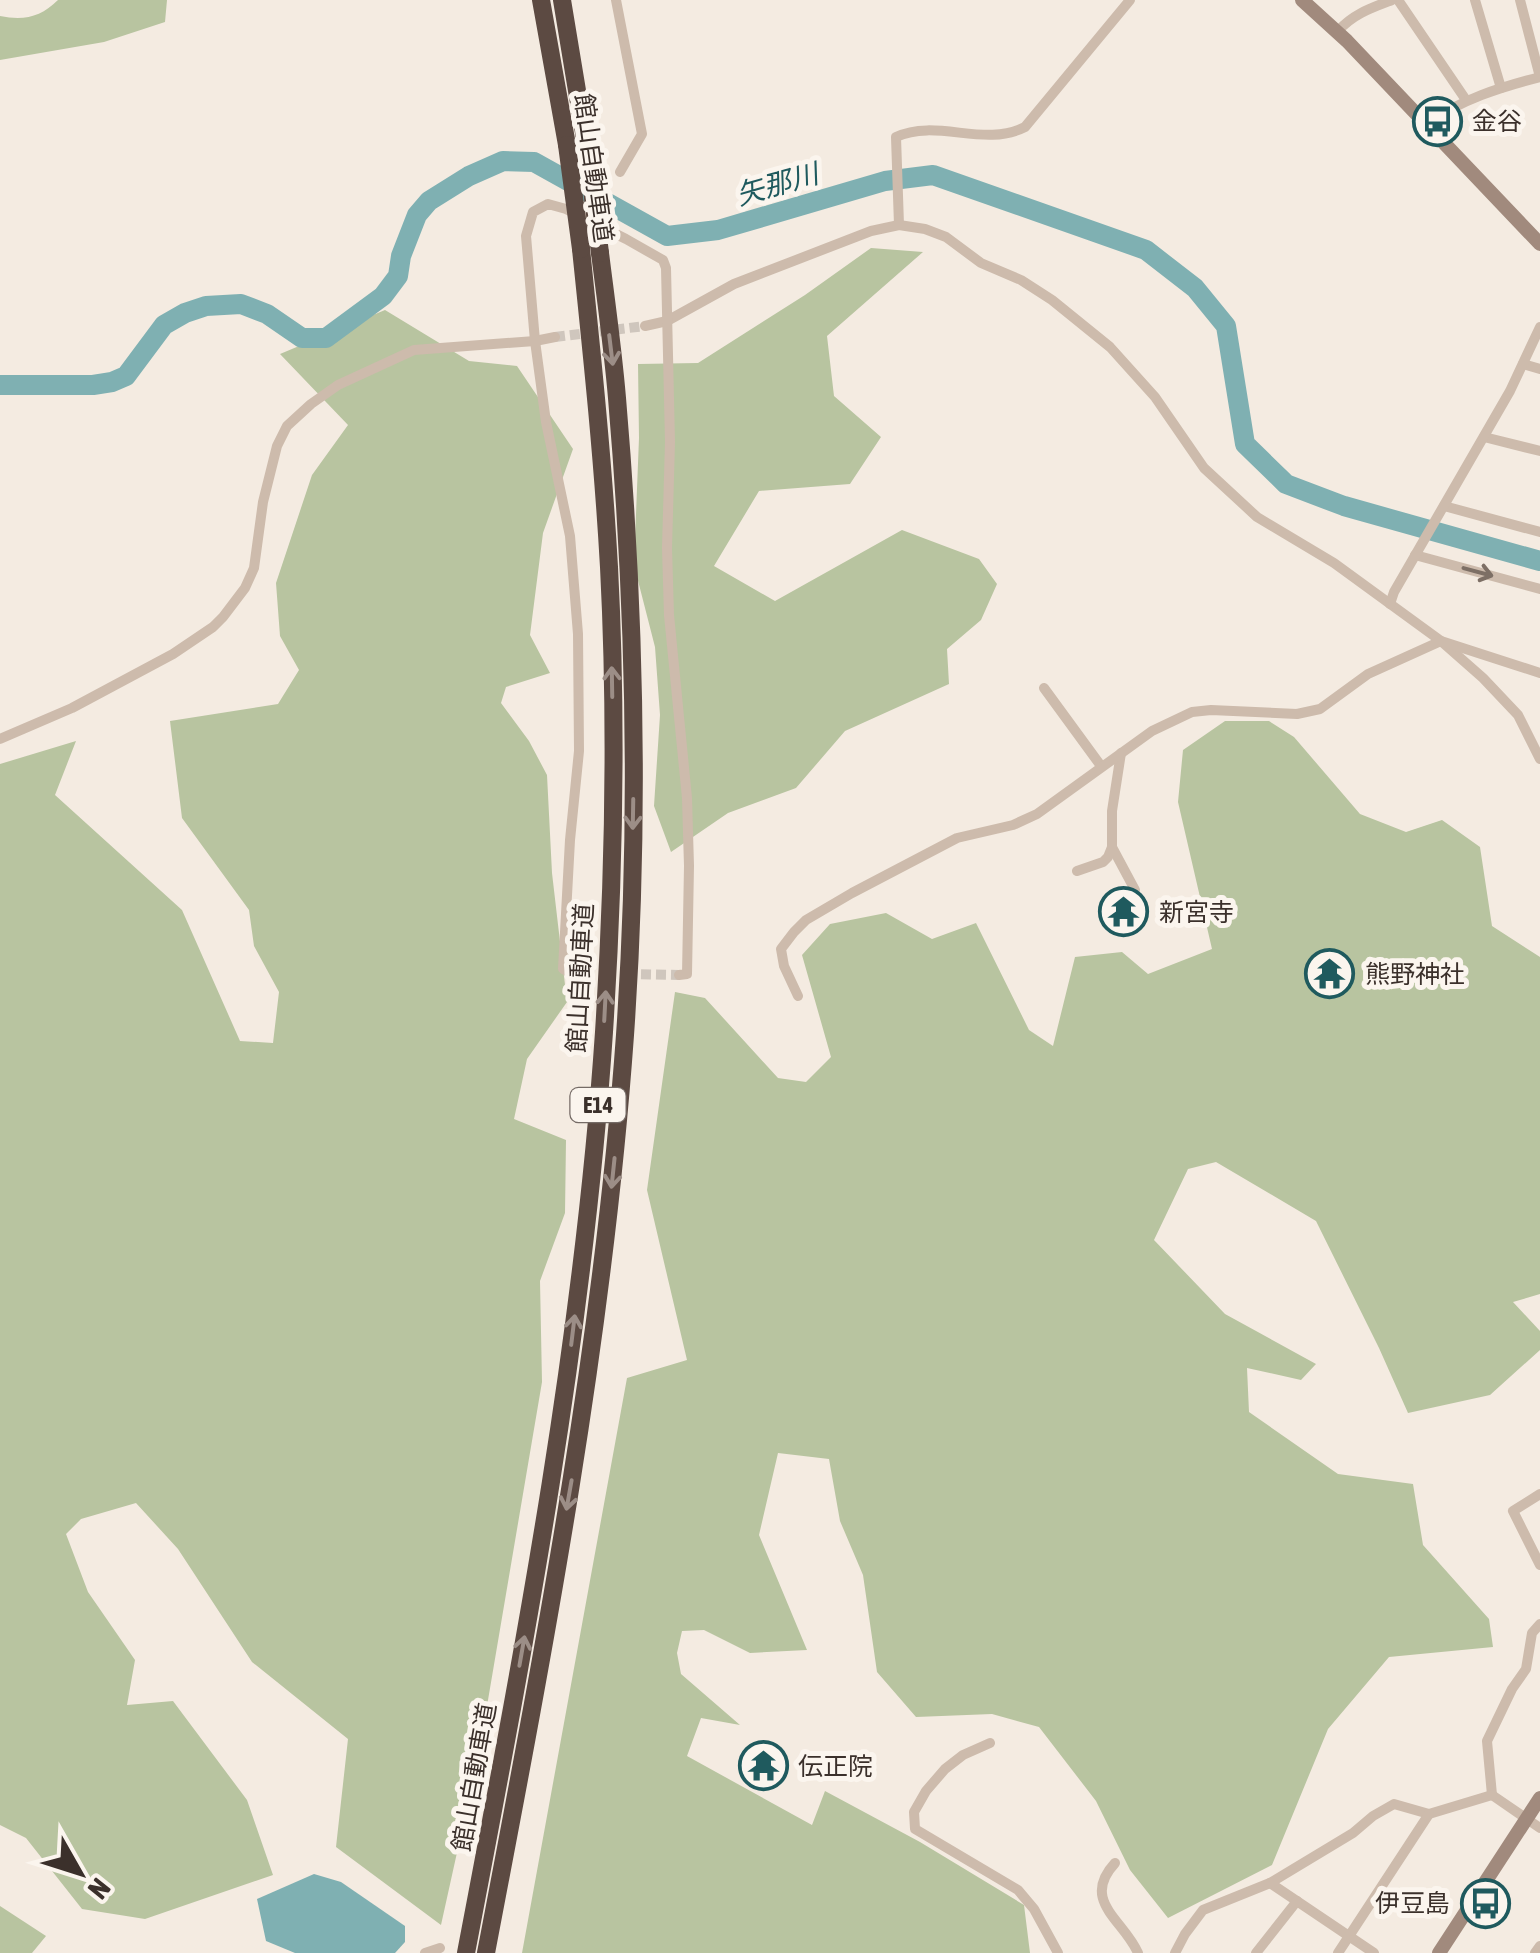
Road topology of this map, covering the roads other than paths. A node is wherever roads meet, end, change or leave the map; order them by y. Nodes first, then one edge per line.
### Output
1 (541, 0) edge
2 (562, 0) edge
3 (616, 0) edge
4 (1130, 0) edge
5 (1302, 0) edge
6 (1395, 0) edge
7 (1475, 0) edge
8 (1520, 0) edge
9 (1338, 31) junction
10 (1540, 77) edge
11 (1500, 88) junction
12 (1466, 100) junction
13 (1426, 123) junction
14 (620, 172) dead end
15 (899, 225) junction
16 (1540, 244) edge
17 (667, 321) junction
18 (645, 326) tunnel mouth
19 (1540, 327) edge
20 (555, 337) tunnel mouth
21 (535, 341) junction
22 (1523, 364) junction
23 (1540, 369) edge
24 (1484, 436) junction
25 (1540, 451) edge
26 (1442, 509) junction
27 (1540, 532) edge
28 (1418, 551) junction
29 (1540, 589) edge
30 (1390, 604) junction
31 (1441, 641) junction
32 (1540, 672) edge
33 (1044, 688) dead end
34 (0, 739) edge
35 (1121, 752) junction
36 (1540, 758) edge
37 (1101, 766) junction
38 (1112, 848) junction
39 (1077, 871) dead end
40 (1135, 890) dead end
41 (570, 972) dead end
42 (679, 976) dead end
43 (798, 996) dead end
44 (1540, 1494) edge
45 (1540, 1565) edge
46 (1540, 1624) edge
47 (990, 1743) dead end
48 (1492, 1795) junction
49 (1540, 1798) edge
50 (1429, 1814) junction
51 (1526, 1819) junction
52 (1540, 1828) edge
53 (1115, 1863) dead end
54 (1270, 1882) junction
55 (1297, 1901) junction
56 (1349, 1936) junction
57 (1540, 1946) edge
58 (440, 1948) dead end
59 (424, 1953) edge
60 (466, 1953) edge
61 (486, 1953) edge
62 (1058, 1953) edge
63 (1138, 1953) edge
64 (1175, 1953) edge
65 (1256, 1953) edge
66 (1338, 1953) edge
67 (1374, 1953) edge
68 (1439, 1953) edge
69 (1535, 1953) edge

60 -> 1 highway, 館山自動車道 / E14, bridge
2 -> 61 highway, 館山自動車道 / E14, bridge
3 - 14 street
4 - 15 street
5 - 9 street
6 - 9 street
6 - 12 street
7 - 11 street
8 - 10 street
9 - 13 street
10 - 11 street
11 - 12 street
12 - 13 street
13 - 16 street
15 - 17 street
15 - 30 street
17 - 18 street
17 - 21 street
17 - 42 street
19 - 22 street
20 - 21 street
21 - 34 street
21 - 41 street
22 - 23 street
22 - 24 street
24 - 25 street
24 - 26 street
26 - 27 street
26 - 28 street
28 -> 29 street
28 - 30 street
30 - 31 street
31 - 32 street
31 - 35 street
31 - 36 street
33 - 37 street
35 - 37 street
35 - 38 street
37 - 43 street
38 - 39 street
38 - 40 street
44 - 45 street
46 - 48 street
47 - 62 street
48 - 50 street
48 - 51 street
49 - 51 street
50 - 54 street
50 - 56 street
51 - 52 street
51 - 68 street
53 - 63 street
54 - 55 street
54 - 64 street
55 - 56 street
55 - 65 street
56 - 66 street
56 - 67 street
57 - 69 street
58 - 59 street

